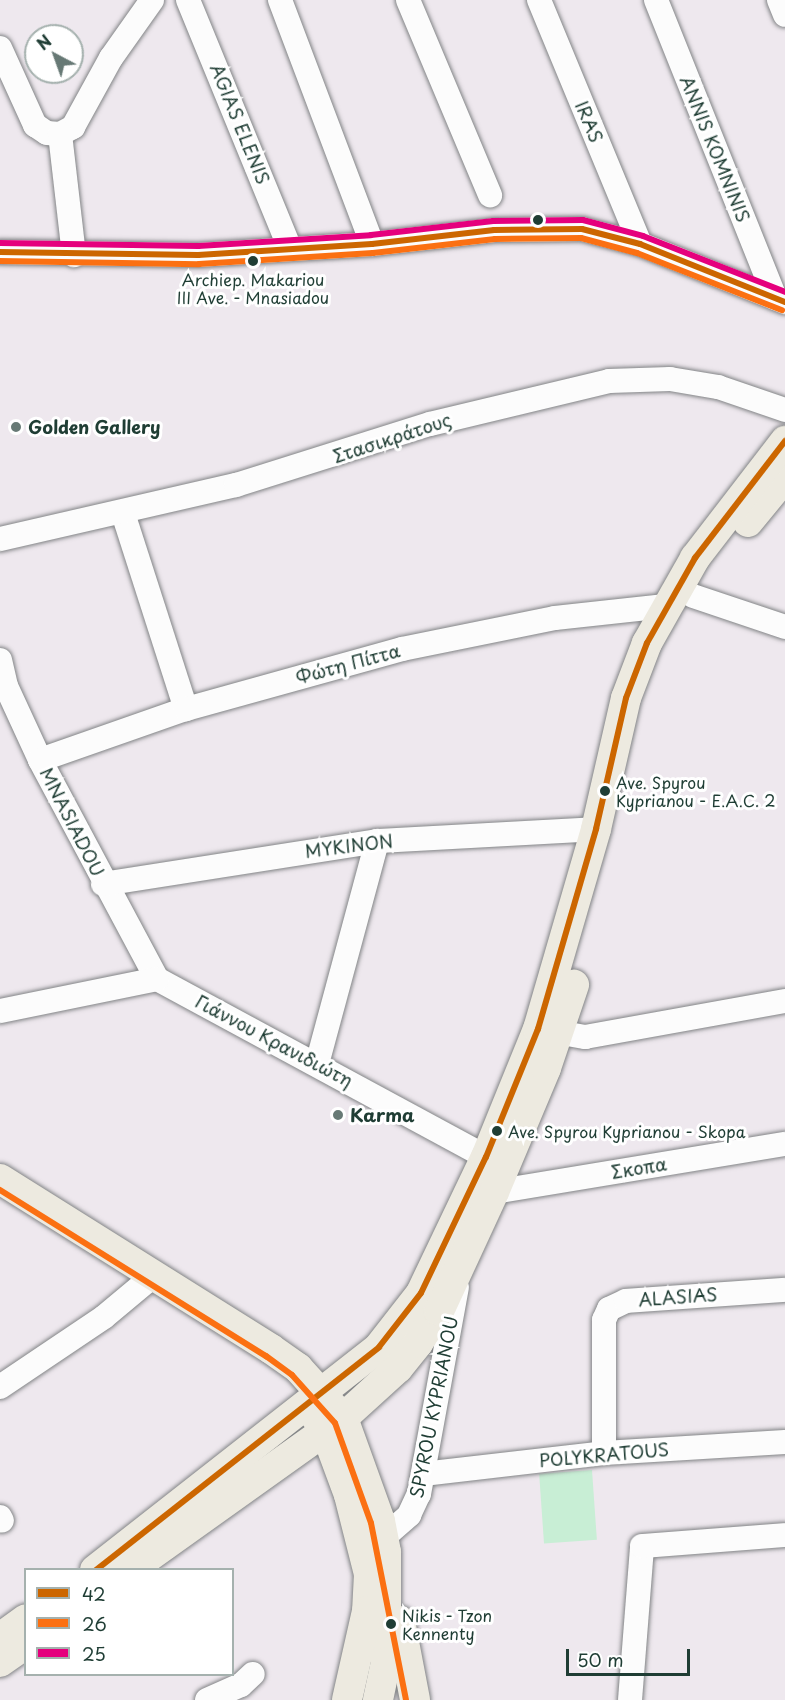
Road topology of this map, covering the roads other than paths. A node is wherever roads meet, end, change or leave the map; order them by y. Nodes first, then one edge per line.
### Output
1 (152, 0) edge
2 (188, 0) edge
3 (280, 0) edge
4 (408, 0) edge
5 (539, 0) edge
6 (779, 0) edge
7 (664, 2) edge
8 (785, 15) edge
9 (0, 48) edge
10 (60, 134) junction
11 (490, 195) dead end
12 (638, 238) junction
13 (372, 244) junction
14 (290, 249) junction
15 (0, 252) edge
16 (74, 255) junction
17 (780, 300) edge
18 (785, 410) edge
19 (785, 441) edge
20 (785, 477) edge
21 (123, 513) junction
22 (0, 539) edge
23 (693, 596) junction
24 (665, 606) junction
25 (785, 627) edge
26 (0, 660) edge
27 (186, 709) junction
28 (40, 760) junction
29 (596, 829) junction
30 (377, 841) junction
31 (103, 884) junction
32 (158, 979) junction
33 (785, 1001) edge
34 (0, 1011) edge
35 (549, 1032) junction
36 (317, 1064) junction
37 (785, 1144) edge
38 (486, 1157) junction
39 (0, 1179) edge
40 (494, 1192) junction
41 (0, 1200) edge
42 (461, 1264) junction
43 (147, 1281) junction
44 (785, 1290) edge
45 (0, 1387) edge
46 (315, 1399) junction
47 (334, 1424) junction
48 (785, 1442) edge
49 (604, 1453) junction
50 (423, 1474) junction
51 (264, 1475) junction
52 (349, 1495) junction
53 (785, 1535) edge
54 (383, 1538) junction
55 (96, 1568) edge
56 (131, 1568) edge
57 (388, 1581) junction
58 (24, 1620) edge
59 (0, 1638) edge
60 (24, 1645) edge
61 (358, 1660) junction
62 (0, 1662) edge
63 (253, 1674) dead end
64 (207, 1700) edge
65 (347, 1700) edge
66 (369, 1700) edge
67 (378, 1700) edge
68 (415, 1700) edge
69 (630, 1700) edge

1 - 10 street
2 - 14 street, AGIAS ELENIS
3 - 13 street
4 - 11 street
5 - 12 street, IRAS
6 - 8 street
7 - 17 street, ANNIS KOMNINIS
9 - 10 street
10 - 16 street
12 - 13 street
12 - 17 street
13 - 14 street
14 - 16 street
15 - 16 street
18 - 21 street, Στασικράτους
19 - 24 main road
20 - 23 main road
21 - 22 street, Στασικράτους
21 - 27 street
23 - 25 street
23 - 35 main road
24 - 27 street, Φώτη Πίττα
24 - 29 main road
26 - 28 street, MNASIADOU
27 - 28 street, Φώτη Πίττα
28 - 31 street, MNASIADOU
29 - 30 street, MYKINON
29 - 35 main road
30 - 31 street, MYKINON
30 - 36 street
31 - 32 street, MNASIADOU
32 - 34 street
32 - 36 street, Γιάννου Κρανιδιώτη
33 - 35 street
35 - 38 main road
35 - 40 main road
36 - 38 street, Γιάννου Κρανιδιώτη
37 - 40 street, Σκοπα
38 - 46 main road
39 - 43 main road
40 - 42 main road
41 - 43 main road
42 - 47 main road
42 - 50 street, SPYROU KYPRIANOU
43 - 45 street
43 - 46 main road
44 - 49 street, ALASIAS
46 - 47 main road
46 - 55 main road
47 - 51 main road
47 - 52 main road
47 - 54 main road
48 - 49 street, POLYKRATOUS
49 - 50 street, POLYKRATOUS
50 - 54 street, SPYROU KYPRIANOU
51 - 52 main road
51 - 56 main road
52 - 61 main road
53 - 69 street
54 - 57 main road
57 - 67 main road
57 - 68 main road
58 - 59 main road
60 - 62 main road
61 - 65 main road
61 - 66 main road
63 - 64 street

